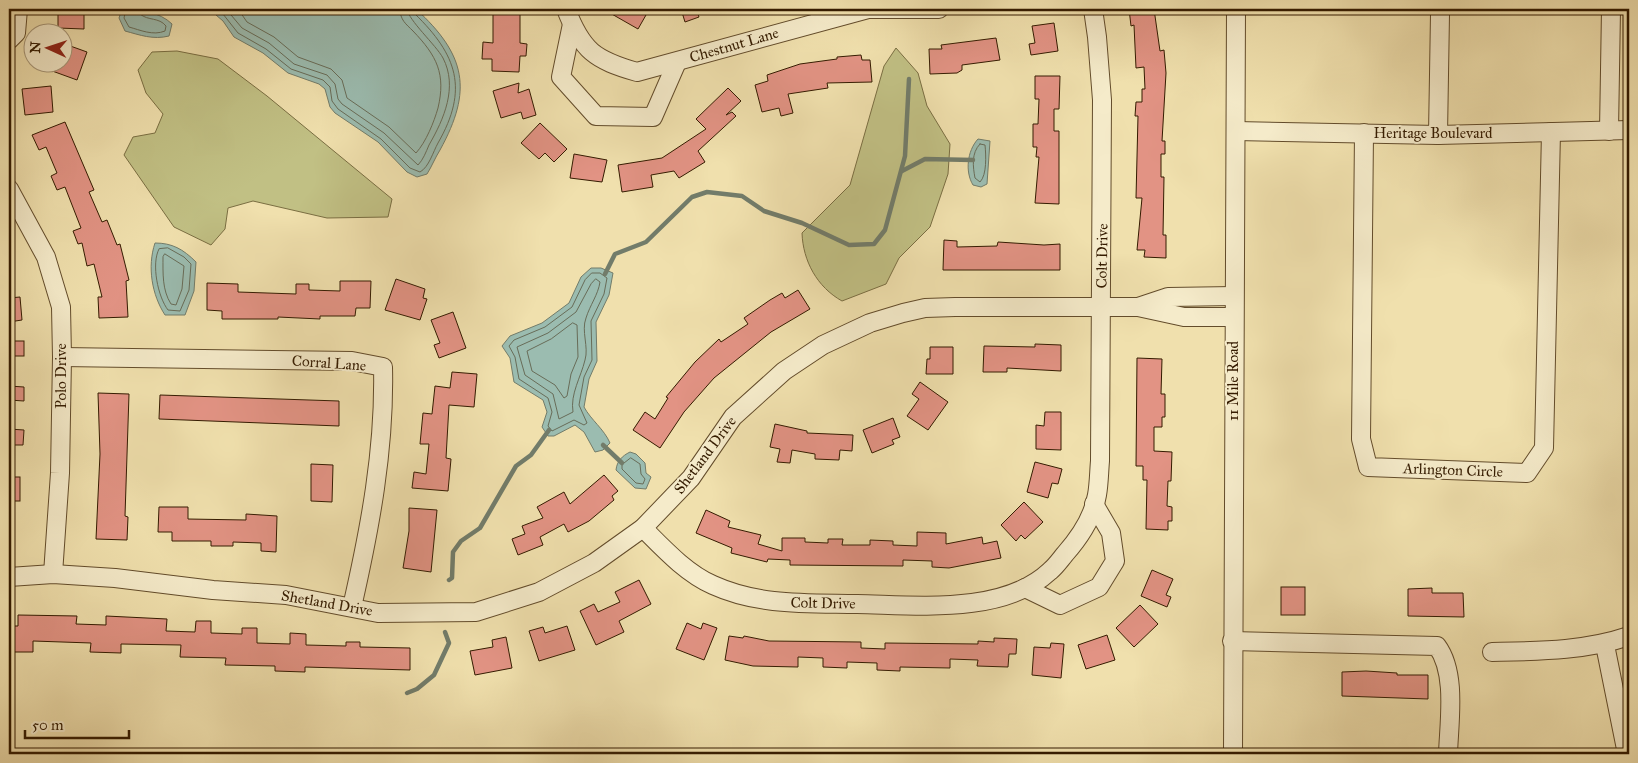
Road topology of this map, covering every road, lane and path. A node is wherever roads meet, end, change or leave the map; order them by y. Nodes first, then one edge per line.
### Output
1 (18, 9) edge
2 (939, 9) edge
3 (1093, 9) edge
4 (1236, 9) edge
5 (1611, 9) edge
6 (1440, 14) dead end
7 (569, 16) edge
8 (9, 40) edge
9 (677, 62) junction
10 (1629, 130) edge
11 (1236, 131) junction
12 (1609, 131) junction
13 (1551, 132) junction
14 (1364, 133) junction
15 (1438, 135) junction
16 (9, 189) edge
17 (1234, 296) junction
18 (1101, 306) junction
19 (1138, 306) junction
20 (1234, 317) junction
21 (62, 356) junction
22 (1094, 504) junction
23 (643, 528) junction
24 (53, 574) junction
25 (9, 577) edge
26 (1025, 588) junction
27 (352, 607) junction
28 (1629, 636) edge
29 (1232, 641) junction
30 (1605, 645) junction
31 (1492, 652) dead end
32 (1233, 754) edge
33 (1448, 754) edge
34 (1627, 754) edge

1 - 8 street
2 - 9 street, Chestnut Lane
3 - 18 street, Colt Drive
4 - 11 street, 11 Mile Road
5 - 12 street
6 - 15 street
7 - 9 street, Chestnut Lane
7 - 9 street, Chestnut Lane
10 - 12 street, Heritage Boulevard
11 - 14 street, Heritage Boulevard
11 - 17 street, 11 Mile Road
12 - 13 street, Heritage Boulevard
13 - 14 street, Arlington Circle
13 - 15 street, Heritage Boulevard
14 - 15 street, Heritage Boulevard
16 - 21 street, Polo Drive
17 - 19 street, Shetland Drive
17 - 20 street, 11 Mile Road
18 - 19 street, Shetland Drive
18 - 22 street, Colt Drive
18 - 23 street, Shetland Drive
19 - 20 street, Shetland Drive
20 - 29 street, 11 Mile Road
21 - 24 street, Polo Drive
21 - 27 street, Corral Lane
22 - 26 street, Colt Drive
22 - 26 street
23 - 26 street, Colt Drive
23 - 27 street, Shetland Drive
24 - 25 street, Shetland Drive
24 - 27 street, Shetland Drive
28 - 30 street
29 - 32 street, 11 Mile Road
29 - 33 street
30 - 31 street
30 - 34 street

